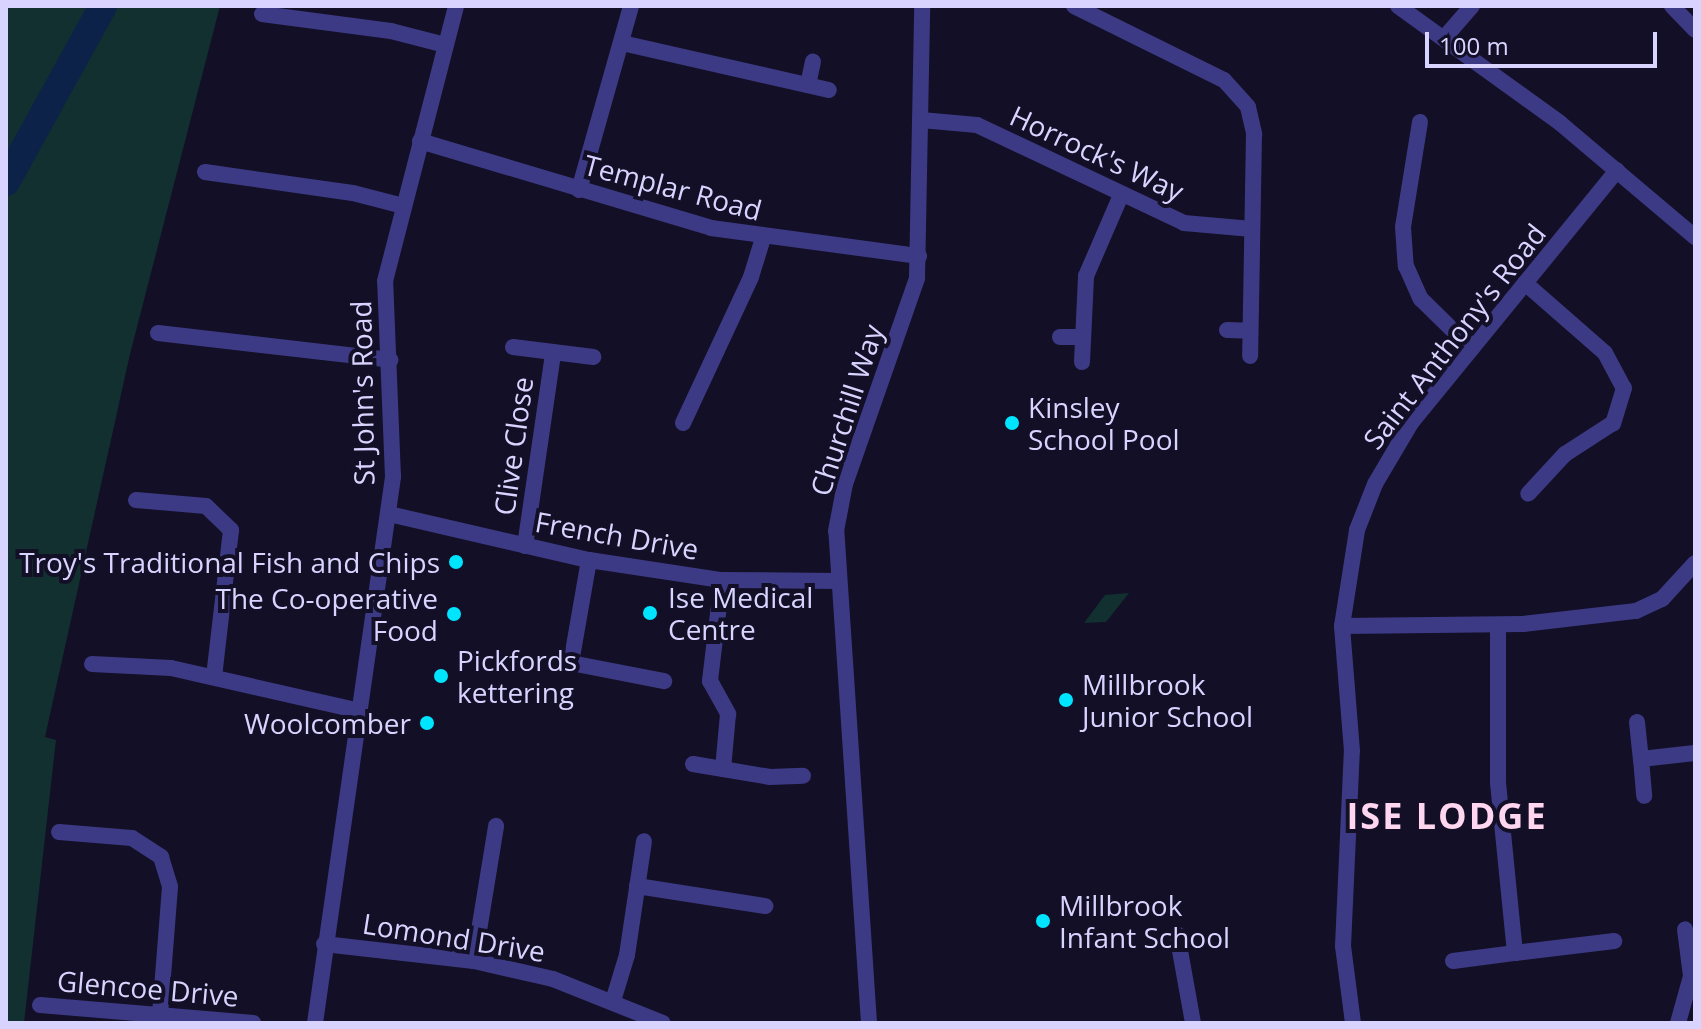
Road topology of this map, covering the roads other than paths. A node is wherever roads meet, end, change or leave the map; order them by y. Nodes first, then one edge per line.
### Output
1 (456, 6) edge
2 (631, 6) edge
3 (922, 6) edge
4 (1074, 6) edge
5 (1398, 6) edge
6 (1472, 6) edge
7 (1672, 6) edge
8 (262, 14) dead end
9 (1695, 30) edge
10 (1445, 37) junction
11 (622, 43) junction
12 (445, 45) junction
13 (813, 62) dead end
14 (808, 85) junction
15 (829, 90) dead end
16 (921, 120) junction
17 (1420, 122) dead end
18 (420, 141) junction
19 (1617, 170) junction
20 (205, 172) dead end
21 (579, 190) junction
22 (1121, 195) junction
23 (403, 206) junction
24 (1252, 229) junction
25 (1695, 237) edge
26 (763, 238) junction
27 (919, 256) junction
28 (1525, 283) junction
29 (1227, 330) dead end
30 (1250, 331) junction
31 (158, 333) dead end
32 (1060, 337) dead end
33 (1081, 337) junction
34 (513, 347) dead end
35 (1472, 349) junction
36 (553, 353) junction
37 (1250, 356) dead end
38 (593, 357) dead end
39 (390, 360) junction
40 (1082, 362) dead end
41 (683, 423) dead end
42 (1528, 494) dead end
43 (136, 500) dead end
44 (389, 514) junction
45 (525, 546) junction
46 (589, 560) junction
47 (1695, 563) edge
48 (722, 580) junction
49 (839, 581) junction
50 (1498, 625) junction
51 (1342, 626) junction
52 (92, 664) dead end
53 (214, 677) junction
54 (664, 681) dead end
55 (360, 711) junction
56 (1637, 722) dead end
57 (1695, 753) edge
58 (1641, 759) junction
59 (693, 764) dead end
60 (723, 769) junction
61 (803, 776) dead end
62 (1644, 796) dead end
63 (496, 826) dead end
64 (59, 832) dead end
65 (644, 841) dead end
66 (637, 886) junction
67 (765, 906) dead end
68 (1685, 929) dead end
69 (1177, 934) dead end
70 (1614, 941) dead end
71 (324, 944) junction
72 (1515, 953) junction
73 (474, 961) junction
74 (1453, 961) dead end
75 (613, 1001) junction
76 (40, 1005) dead end
77 (160, 1015) junction
78 (253, 1023) edge
79 (315, 1023) edge
80 (663, 1023) edge
81 (869, 1023) edge
82 (1193, 1023) edge
83 (1353, 1023) edge
84 (1678, 1023) edge

1 - 12 street, St John's Road
2 - 11 street
3 - 16 street, Churchill Way
4 - 24 street
5 - 10 street
6 - 10 street
7 - 9 street
8 - 12 street
10 - 19 street
11 - 14 street
11 - 21 street
12 - 18 street, St John's Road
13 - 14 street
14 - 15 street
16 - 22 street, Horrock's Way
16 - 27 street, Churchill Way
17 - 35 street
18 - 21 street, Templar Road
18 - 23 street, St John's Road
19 - 25 street
19 - 28 street, Saint Anthony's Road
20 - 23 street
21 - 26 street, Templar Road
22 - 24 street, Horrock's Way
22 - 33 street
23 - 39 street, St John's Road
24 - 30 street
26 - 27 street, Templar Road
26 - 41 street
27 - 49 street, Churchill Way
28 - 35 street, Saint Anthony's Road
28 - 42 street
29 - 30 street
30 - 37 street
31 - 39 street
32 - 33 street
33 - 40 street
34 - 36 street, Clive Close
35 - 51 street, Saint Anthony's Road
36 - 38 street, Clive Close
36 - 45 street, Clive Close
39 - 44 street, St John's Road
43 - 53 street
44 - 45 street, French Drive
44 - 55 street, St John's Road
45 - 46 street, French Drive
46 - 48 street, French Drive
46 - 54 street
47 - 50 street
48 - 49 street, French Drive
48 - 60 street
49 - 81 street, Churchill Way
50 - 51 street
50 - 72 street
51 - 83 street, Saint Anthony's Road
52 - 53 street
53 - 55 street
55 - 71 street, St John's Road
56 - 58 street
57 - 58 street
58 - 62 street
59 - 60 street
60 - 61 street
63 - 73 street
64 - 77 street
65 - 66 street
66 - 67 street
66 - 75 street
68 - 84 street
69 - 82 street
70 - 72 street
71 - 73 street, Lomond Drive
71 - 79 street, St John's Road
72 - 74 street
73 - 75 street, Lomond Drive
75 - 80 street, Lomond Drive
76 - 77 street, Glencoe Drive
77 - 78 street, Glencoe Drive

